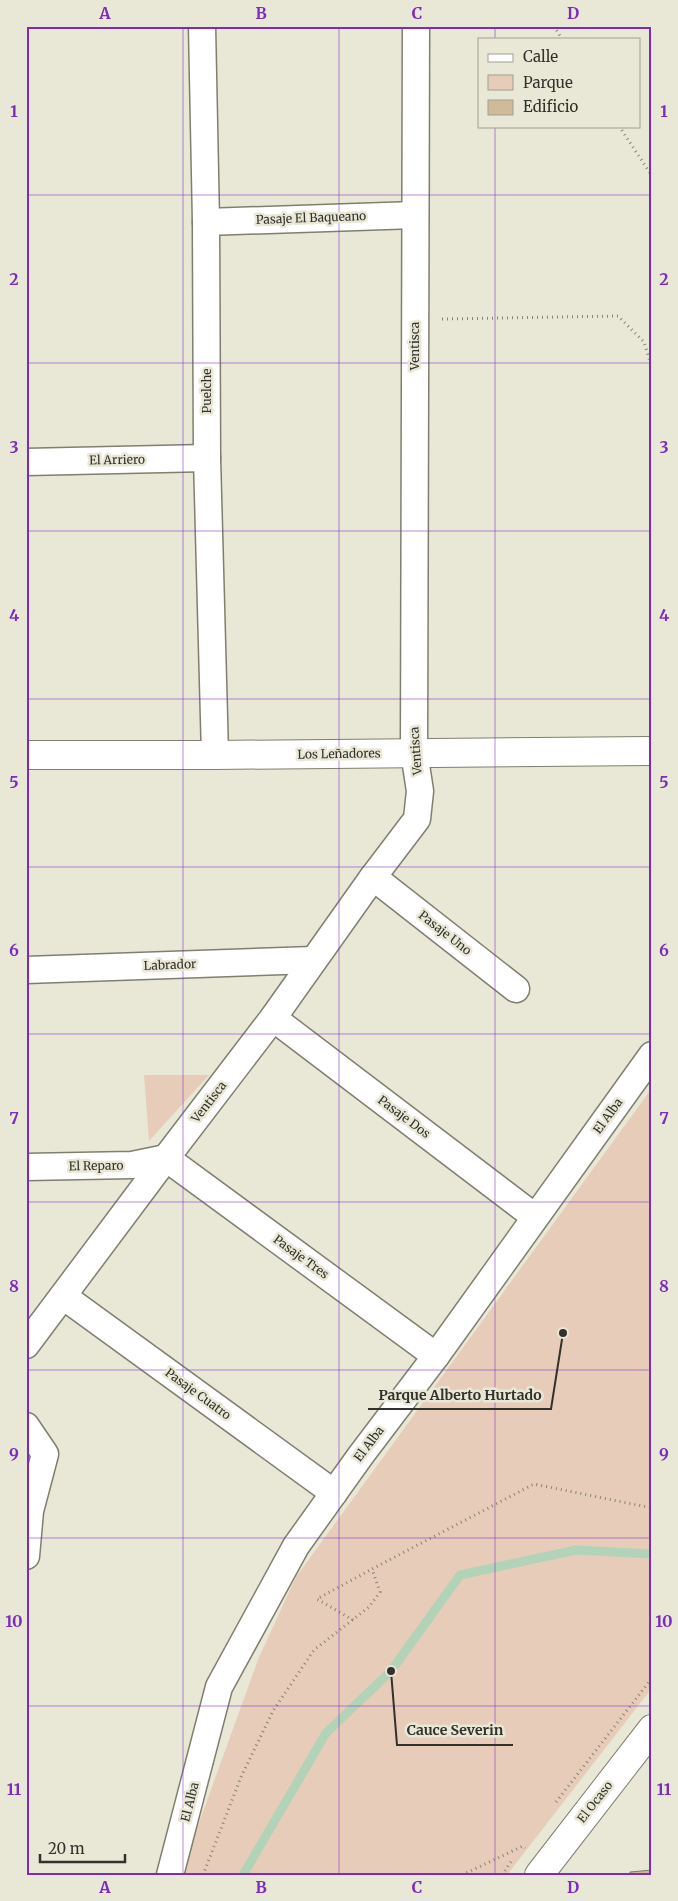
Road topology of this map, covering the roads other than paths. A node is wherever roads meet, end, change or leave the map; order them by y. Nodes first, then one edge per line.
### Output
1 (202, 26) edge
2 (416, 26) edge
3 (416, 215) junction
4 (206, 222) junction
5 (207, 458) junction
6 (26, 462) edge
7 (652, 751) edge
8 (414, 752) junction
9 (26, 755) edge
10 (215, 755) junction
11 (373, 877) junction
12 (313, 960) junction
13 (26, 970) edge
14 (516, 989) dead end
15 (274, 1018) junction
16 (652, 1055) edge
17 (166, 1158) junction
18 (26, 1167) edge
19 (535, 1217) junction
20 (63, 1296) junction
21 (26, 1345) edge
22 (436, 1356) junction
23 (26, 1426) edge
24 (334, 1492) junction
25 (26, 1556) edge
26 (652, 1729) edge
27 (543, 1869) edge
28 (170, 1875) edge

1 - 4 street, Puelche
2 - 3 street, Ventisca
3 - 4 street, Pasaje El Baqueano
3 - 8 street, Ventisca
4 - 5 street, Puelche
5 - 6 street, El Arriero
5 - 10 street, Puelche
7 - 8 street, Los Leñadores
8 - 10 street, Los Leñadores
8 - 11 street, Ventisca
9 - 10 street, Los Leñadores
11 - 12 street, Ventisca
11 - 14 street, Pasaje Uno
12 - 13 street, Labrador
12 - 15 street, Ventisca
15 - 17 street, Ventisca
15 - 19 street, Pasaje Dos
16 - 19 street, El Alba
17 - 18 street, El Reparo
17 - 20 street, Ventisca
17 - 22 street, Pasaje Tres
19 - 22 street, El Alba
20 - 21 street, Ventisca
20 - 24 street, Pasaje Cuatro
22 - 24 street, El Alba
23 - 25 street
24 - 28 street, El Alba
26 - 27 street, El Ocaso

